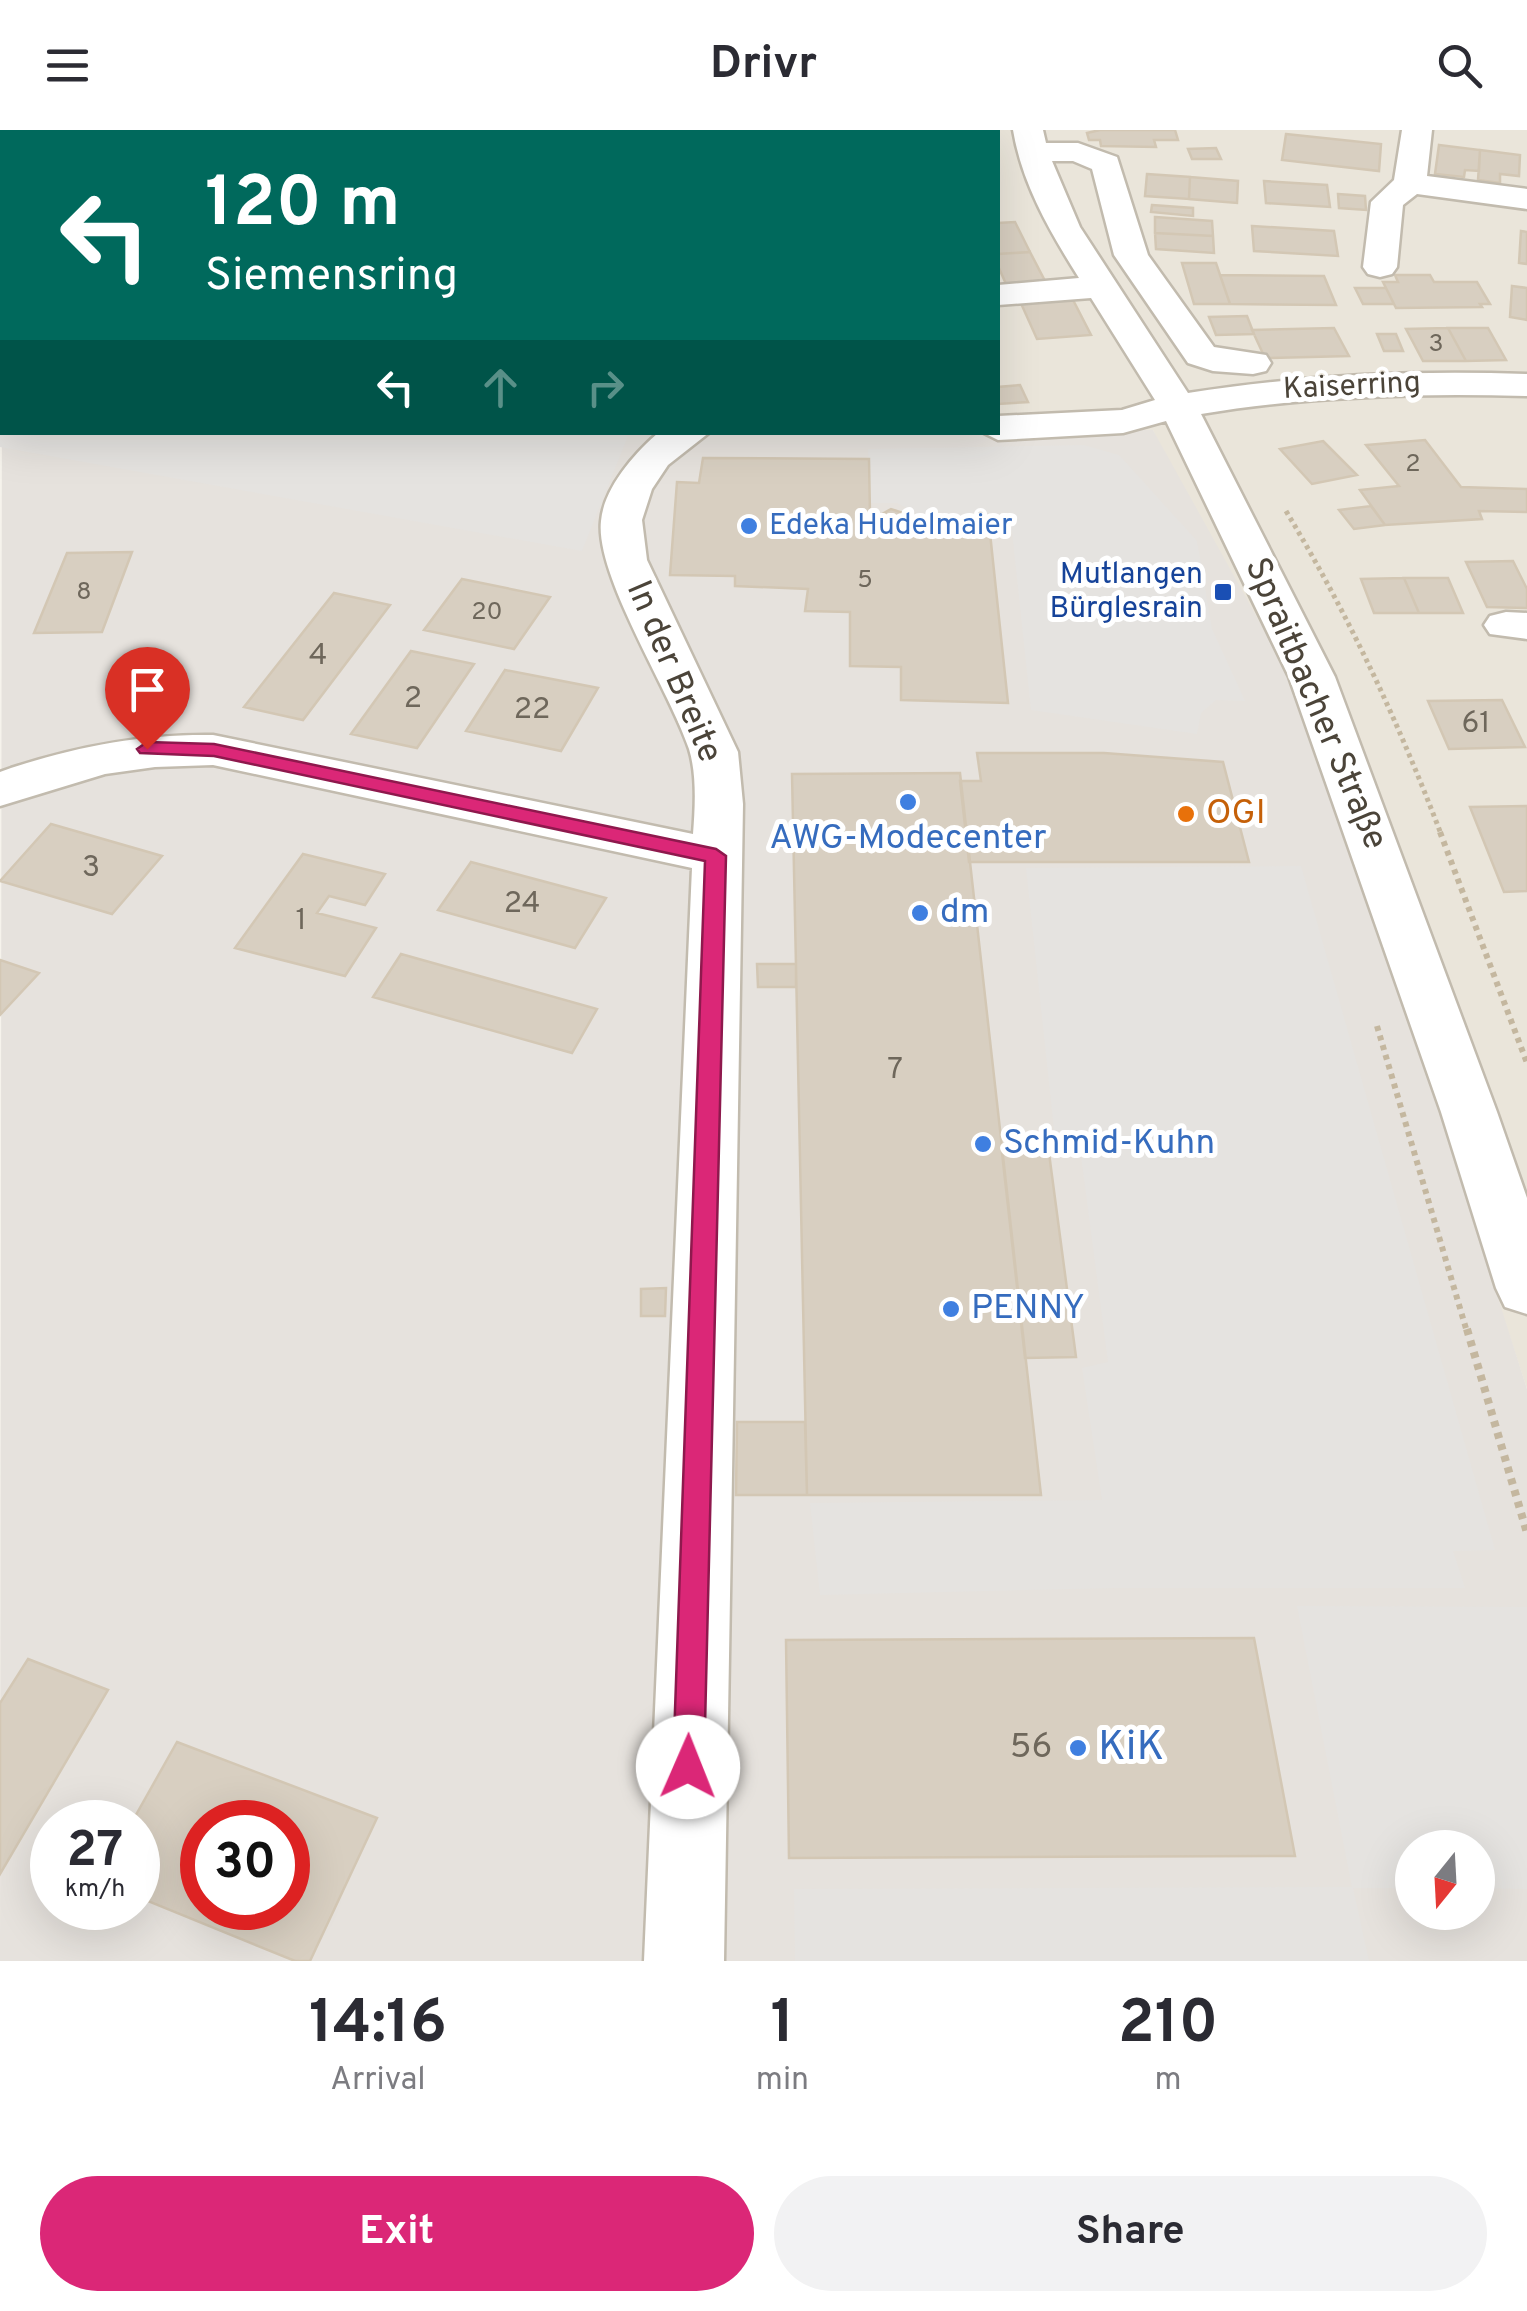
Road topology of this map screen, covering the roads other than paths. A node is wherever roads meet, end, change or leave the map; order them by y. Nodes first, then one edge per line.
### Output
1 (1417, 130) edge
2 (1030, 141) edge
3 (1410, 183) junction
4 (1527, 199) edge
5 (1380, 267) dead end
6 (1102, 287) junction
7 (1000, 295) edge
8 (1253, 363) dead end
9 (1527, 385) edge
10 (1178, 406) junction
11 (1000, 428) edge
12 (681, 435) edge
13 (0, 790) edge
14 (716, 856) junction
15 (1527, 1288) edge
16 (684, 1961) edge

1 - 3 street
2 - 6 street, Spraitbacher Straße
2 - 8 street, Spraitbacher Straße
3 - 4 street
3 - 5 street
6 - 7 street
6 - 10 street, Spraitbacher Straße
9 - 10 street, Kaiserring
10 - 11 street
10 - 15 street, Spraitbacher Straße
12 - 14 street, In der Breite
13 - 14 street
14 - 16 street, In der Breite

